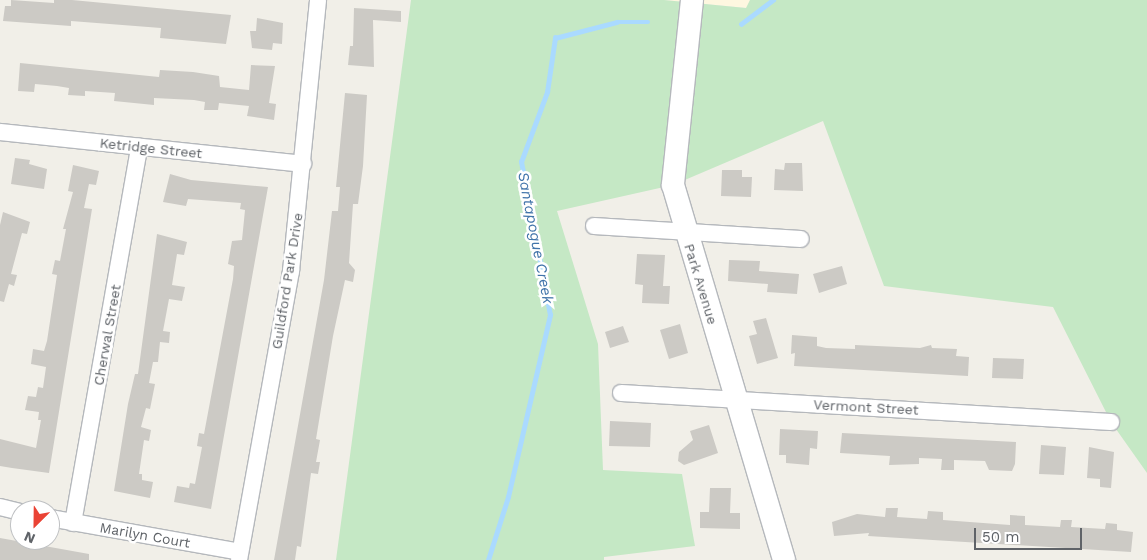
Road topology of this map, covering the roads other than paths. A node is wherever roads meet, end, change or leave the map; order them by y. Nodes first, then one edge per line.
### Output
1 (318, 0) edge
2 (692, 0) edge
3 (0, 132) edge
4 (139, 147) junction
5 (303, 164) junction
6 (594, 226) dead end
7 (686, 233) junction
8 (800, 238) dead end
9 (621, 392) dead end
10 (735, 400) junction
11 (1111, 422) dead end
12 (60, 520) edge
13 (73, 523) junction
14 (239, 556) edge
15 (784, 560) edge

1 - 5 street, Guildford Park Drive
2 - 7 street, Park Avenue
3 - 4 street, Ketridge Street
4 - 5 street, Ketridge Street
4 - 13 street, Cherwal Street
5 - 14 street, Guildford Park Drive
6 - 7 street
7 - 8 street
7 - 10 street, Park Avenue
9 - 10 street, Vermont Street
10 - 11 street, Vermont Street
10 - 15 street, Park Avenue
12 - 13 street, Marilyn Court
13 - 14 street, Marilyn Court

